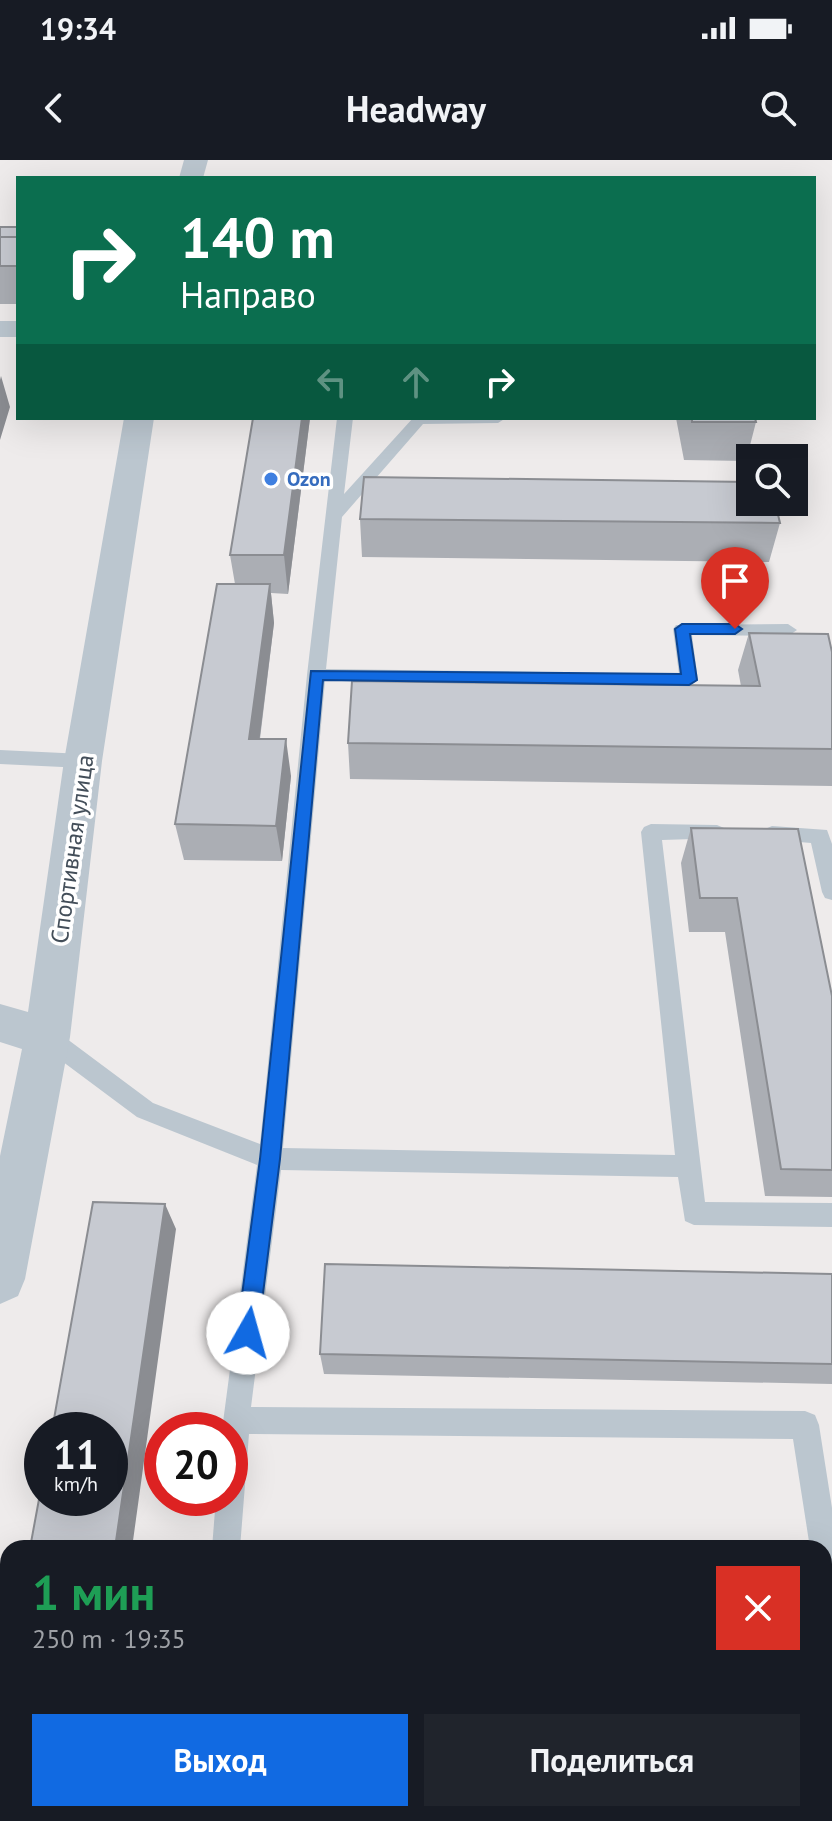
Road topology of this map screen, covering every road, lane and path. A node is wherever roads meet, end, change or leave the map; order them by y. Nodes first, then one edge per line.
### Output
1 (139, 420) edge
2 (345, 420) edge
3 (419, 420) edge
4 (334, 516) junction
5 (788, 630) edge
6 (316, 675) junction
7 (0, 757) edge
8 (83, 761) junction
9 (832, 892) edge
10 (0, 1023) edge
11 (47, 1037) junction
12 (270, 1159) junction
13 (689, 1166) junction
14 (832, 1215) edge
15 (0, 1279) edge
16 (237, 1412) edge
17 (248, 1420) edge
18 (229, 1516) edge
19 (227, 1540) edge
20 (823, 1540) edge

1 - 8 street, Спортивная улица
2 - 4 lane
3 - 4 lane
4 - 6 lane
5 - 6 lane
6 - 12 lane
7 - 8 lane
8 - 11 street, Спортивная улица
9 - 13 lane
10 - 11 street
11 - 12 lane
11 - 15 street, Спортивная улица
12 - 13 lane
12 - 16 lane
13 - 14 lane
17 - 20 lane
18 - 19 lane

